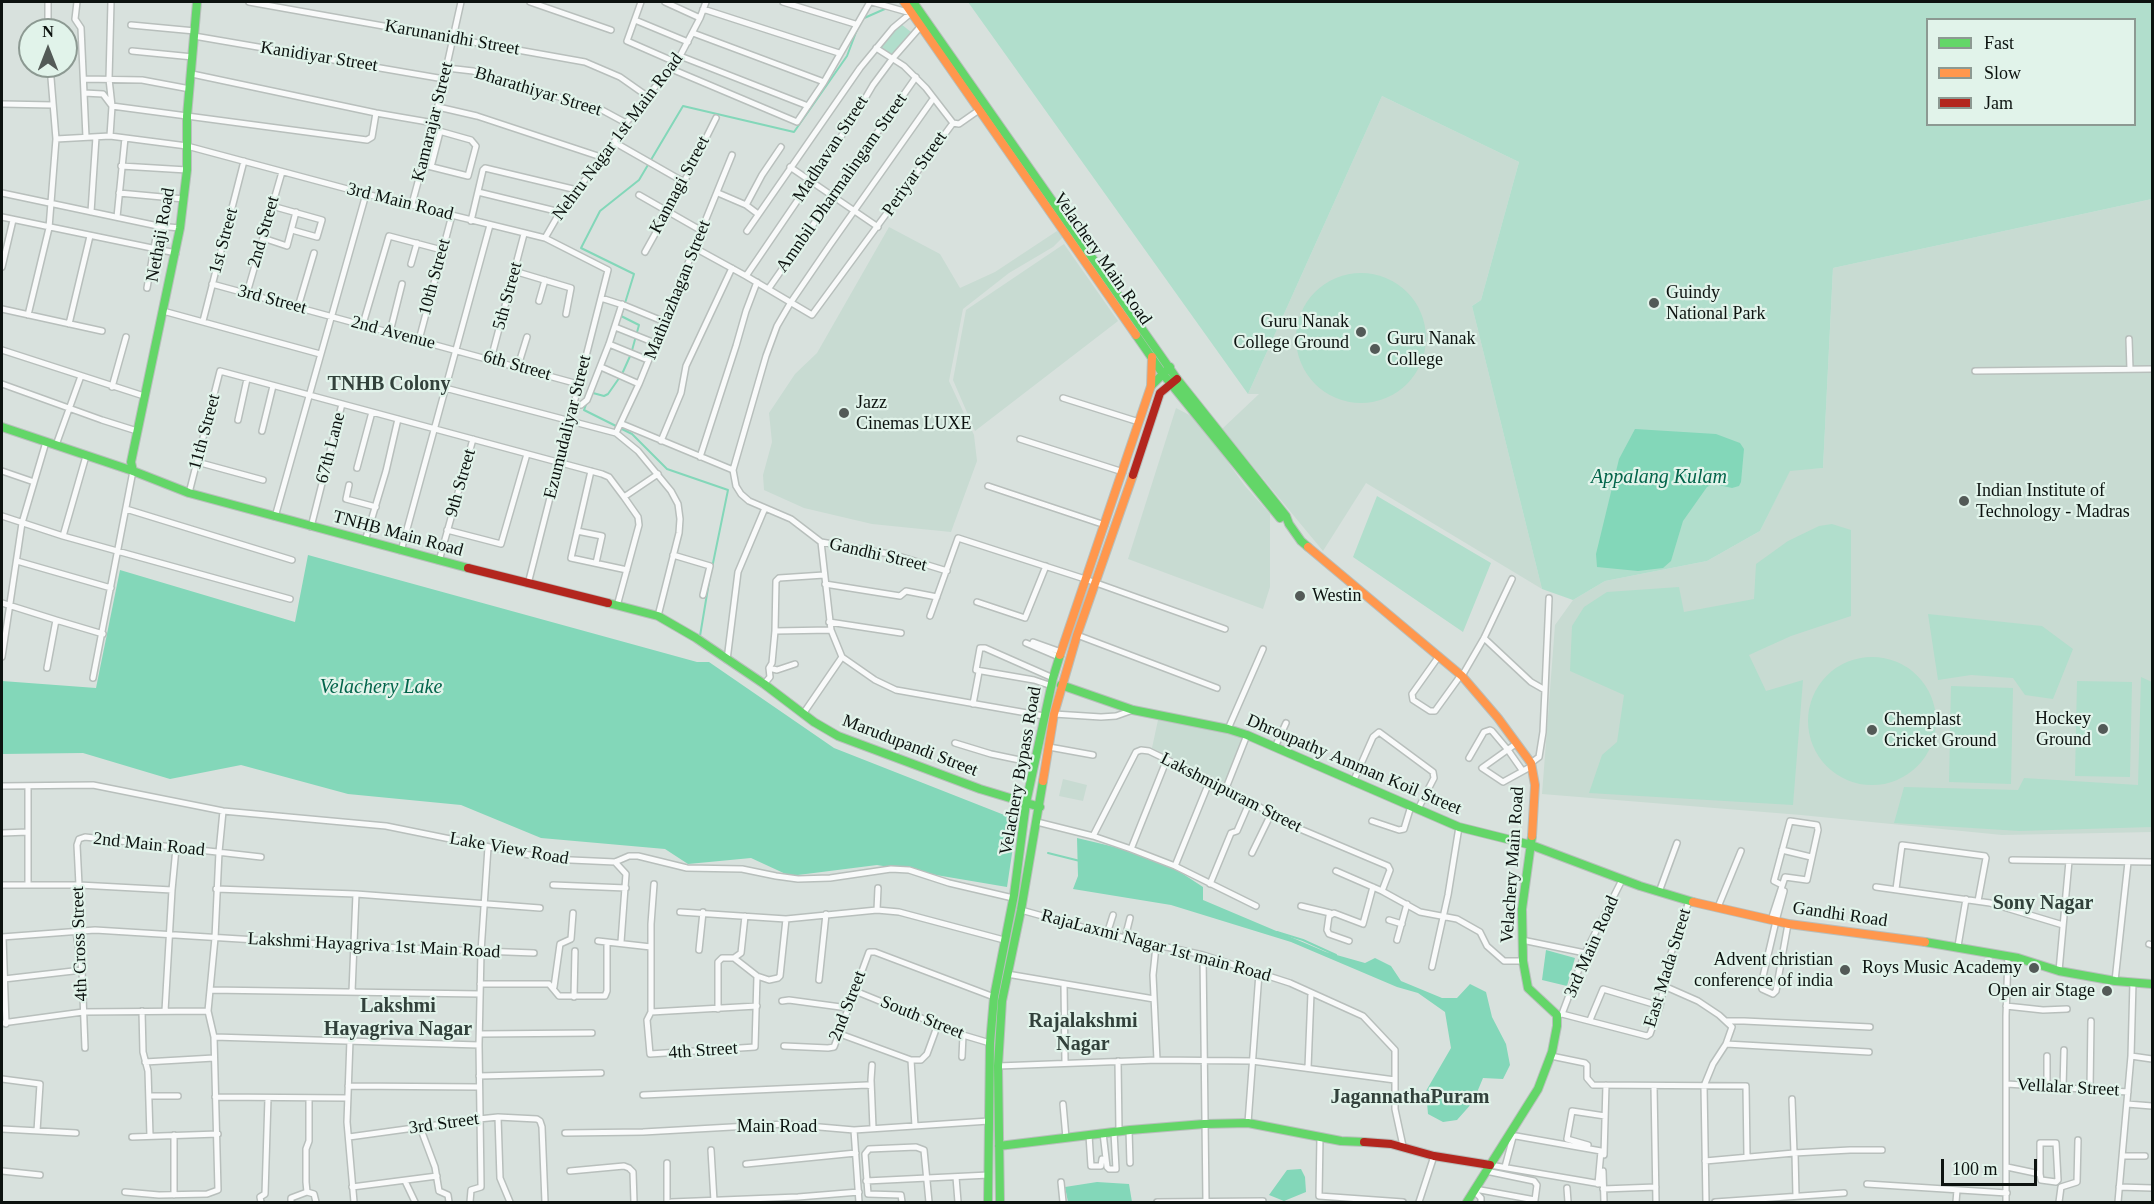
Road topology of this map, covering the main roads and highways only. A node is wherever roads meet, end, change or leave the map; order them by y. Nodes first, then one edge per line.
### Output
1 (197, 2) edge
2 (904, 2) edge
3 (913, 2) edge
4 (1152, 357) junction
5 (1170, 367) junction
6 (1163, 375) junction
7 (1173, 381) junction
8 (1151, 386) junction
9 (2, 427) edge
10 (133, 471) junction
11 (658, 616) joint
12 (1061, 685) junction
13 (1026, 803) junction
14 (1040, 807) junction
15 (1531, 845) junction
16 (2152, 984) edge
17 (999, 1146) junction
18 (1488, 1168) junction
19 (988, 1203) edge
20 (1000, 1203) edge
21 (1467, 1203) edge

1 - 10 main road, Nethaji Road
2 - 4 main road, Velachery Main Road
3 - 5 main road, Velachery Main Road
4 - 6 main road, Velachery Main Road
4 - 8 main road
5 - 6 main road, Velachery Bypass Road
5 - 7 main road, Velachery Main Road
6 - 7 main road, Velachery Main Road
6 - 8 main road, Velachery Bypass Road
7 - 12 main road, Velachery Bypass Road
7 - 15 main road, Velachery Main Road
8 - 13 main road, Velachery Bypass Road
9 - 10 main road, TNHB Main Road
10 - 11 main road, TNHB Main Road
11 - 13 main road, Marudupandi Street
12 - 14 main road, Velachery Bypass Road
12 - 15 main road, Dhroupathy Amman Koil Street
13 - 14 main road, Marudupandi Street
13 - 19 main road, Velachery Bypass Road
14 - 17 main road, Velachery Bypass Road
15 - 16 main road, Gandhi Road
15 - 18 main road, Velachery Main Road
17 - 18 main road
17 - 20 main road, Velachery Bypass Road
18 - 21 main road

